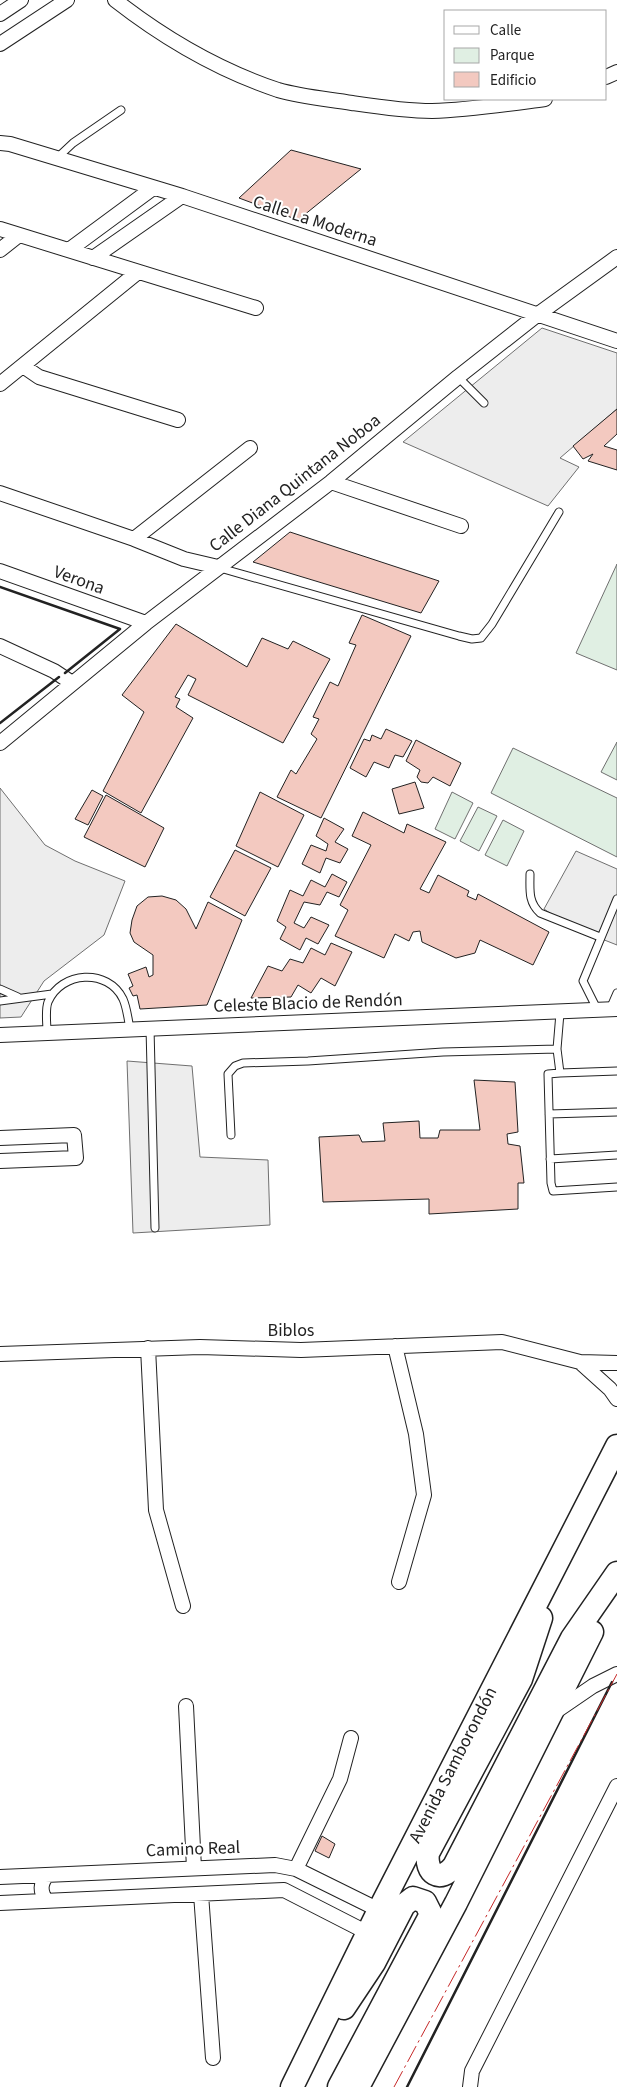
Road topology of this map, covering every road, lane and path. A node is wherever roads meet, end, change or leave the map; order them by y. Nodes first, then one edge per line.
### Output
1 (21, 0) edge
2 (67, 0) edge
3 (116, 0) edge
4 (0, 14) edge
5 (0, 44) edge
6 (538, 100) edge
7 (121, 110) dead end
8 (0, 143) edge
9 (56, 158) junction
10 (153, 188) junction
11 (182, 196) junction
12 (0, 229) edge
13 (19, 235) junction
14 (0, 250) edge
15 (69, 250) junction
16 (617, 257) edge
17 (92, 258) junction
18 (138, 272) junction
19 (256, 308) dead end
20 (537, 315) junction
21 (617, 341) edge
22 (23, 366) junction
23 (458, 377) junction
24 (0, 384) edge
25 (484, 403) dead end
26 (178, 420) dead end
27 (250, 448) dead end
28 (331, 482) junction
29 (0, 493) edge
30 (559, 512) dead end
31 (460, 526) dead end
32 (134, 539) junction
33 (218, 567) junction
34 (0, 572) edge
35 (146, 624) junction
36 (0, 646) edge
37 (72, 684) junction
38 (0, 743) edge
39 (530, 874) dead end
40 (617, 899) edge
41 (600, 937) junction
42 (0, 989) edge
43 (617, 993) edge
44 (52, 994) junction
45 (18, 997) junction
46 (0, 1001) edge
47 (608, 1009) edge
48 (560, 1013) junction
49 (150, 1028) junction
50 (130, 1029) junction
51 (47, 1032) junction
52 (0, 1036) edge
53 (557, 1049) junction
54 (617, 1071) edge
55 (560, 1073) junction
56 (617, 1112) edge
57 (549, 1114) junction
58 (231, 1136) dead end
59 (0, 1138) edge
60 (617, 1155) edge
61 (550, 1159) junction
62 (0, 1162) edge
63 (617, 1187) edge
64 (155, 1228) dead end
65 (395, 1346) junction
66 (148, 1348) junction
67 (0, 1354) edge
68 (580, 1362) junction
69 (617, 1363) edge
70 (617, 1399) edge
71 (617, 1446) edge
72 (564, 1550) junction
73 (617, 1573) edge
74 (617, 1580) edge
75 (399, 1582) dead end
76 (183, 1606) dead end
77 (617, 1674) edge
78 (186, 1706) dead end
79 (552, 1714) junction
80 (351, 1738) dead end
81 (617, 1786) edge
82 (194, 1868) junction
83 (296, 1869) junction
84 (47, 1875) junction
85 (0, 1877) edge
86 (201, 1894) junction
87 (46, 1901) junction
88 (0, 1902) edge
89 (379, 1910) junction
90 (368, 1933) junction
91 (213, 2058) dead end
92 (296, 2081) edge
93 (339, 2087) edge
94 (358, 2087) edge
95 (470, 2087) edge

1 - 4 street
2 - 5 street
3 - 6 street
7 - 9 lane
8 - 9 street, Calle La Moderna
9 - 10 street, Calle La Moderna
10 - 11 street, Calle La Moderna
10 - 15 street
11 - 17 street
11 - 20 street, Calle La Moderna
12 - 13 street
13 - 14 street
13 - 15 street
15 - 17 street
16 - 20 street, Calle Diana Quintana Noboa
17 - 18 street
18 - 19 street
18 - 22 street
20 - 21 street, Calle La Moderna
20 - 23 street, Calle Diana Quintana Noboa
22 - 24 street
22 - 26 street
23 - 25 lane
23 - 28 street, Calle Diana Quintana Noboa
27 - 32 street
28 - 31 street
28 - 33 street, Calle Diana Quintana Noboa
29 - 32 street
30 - 33 lane
32 - 33 street
33 - 35 street, Calle Diana Quintana Noboa
34 - 35 street, Verona
35 - 37 street, Calle Diana Quintana Noboa
36 - 37 street
37 - 38 street, Calle Diana Quintana Noboa
39 - 41 lane
40 - 41 lane
41 - 47 lane
42 - 45 lane
43 - 47 lane
44 - 45 lane
44 - 50 lane
44 - 51 lane
45 - 46 lane
47 - 48 street, Celeste Blacio de Rendón
48 - 49 street, Celeste Blacio de Rendón
48 - 53 lane
49 - 50 street, Celeste Blacio de Rendón
49 - 64 lane
50 - 51 street, Celeste Blacio de Rendón
51 - 52 street, Celeste Blacio de Rendón
53 - 55 lane
53 - 58 lane
54 - 55 lane
55 - 57 lane
56 - 57 lane
57 - 61 lane
59 - 62 street
60 - 61 lane
61 - 63 lane
65 - 66 street, Biblos
65 - 68 street, Biblos
65 - 75 street
66 - 67 street, Biblos
66 - 76 street
68 - 69 street, Biblos
68 - 70 street, Biblos
71 - 72 highway, Avenida Samborondón
72 - 73 highway
72 - 89 highway, Avenida Samborondón
74 - 79 highway
77 - 79 street
78 - 82 street
79 - 94 highway
80 - 83 street
81 - 95 street
82 - 83 street, Camino Real
82 - 84 street, Camino Real
83 - 89 street, Camino Real
84 - 85 street, Camino Real
84 - 87 street
86 - 87 street
86 - 90 street
86 - 91 street
87 - 88 street
89 - 90 highway, Avenida Samborondón
90 - 92 highway, Avenida Samborondón
92 - 93 highway

